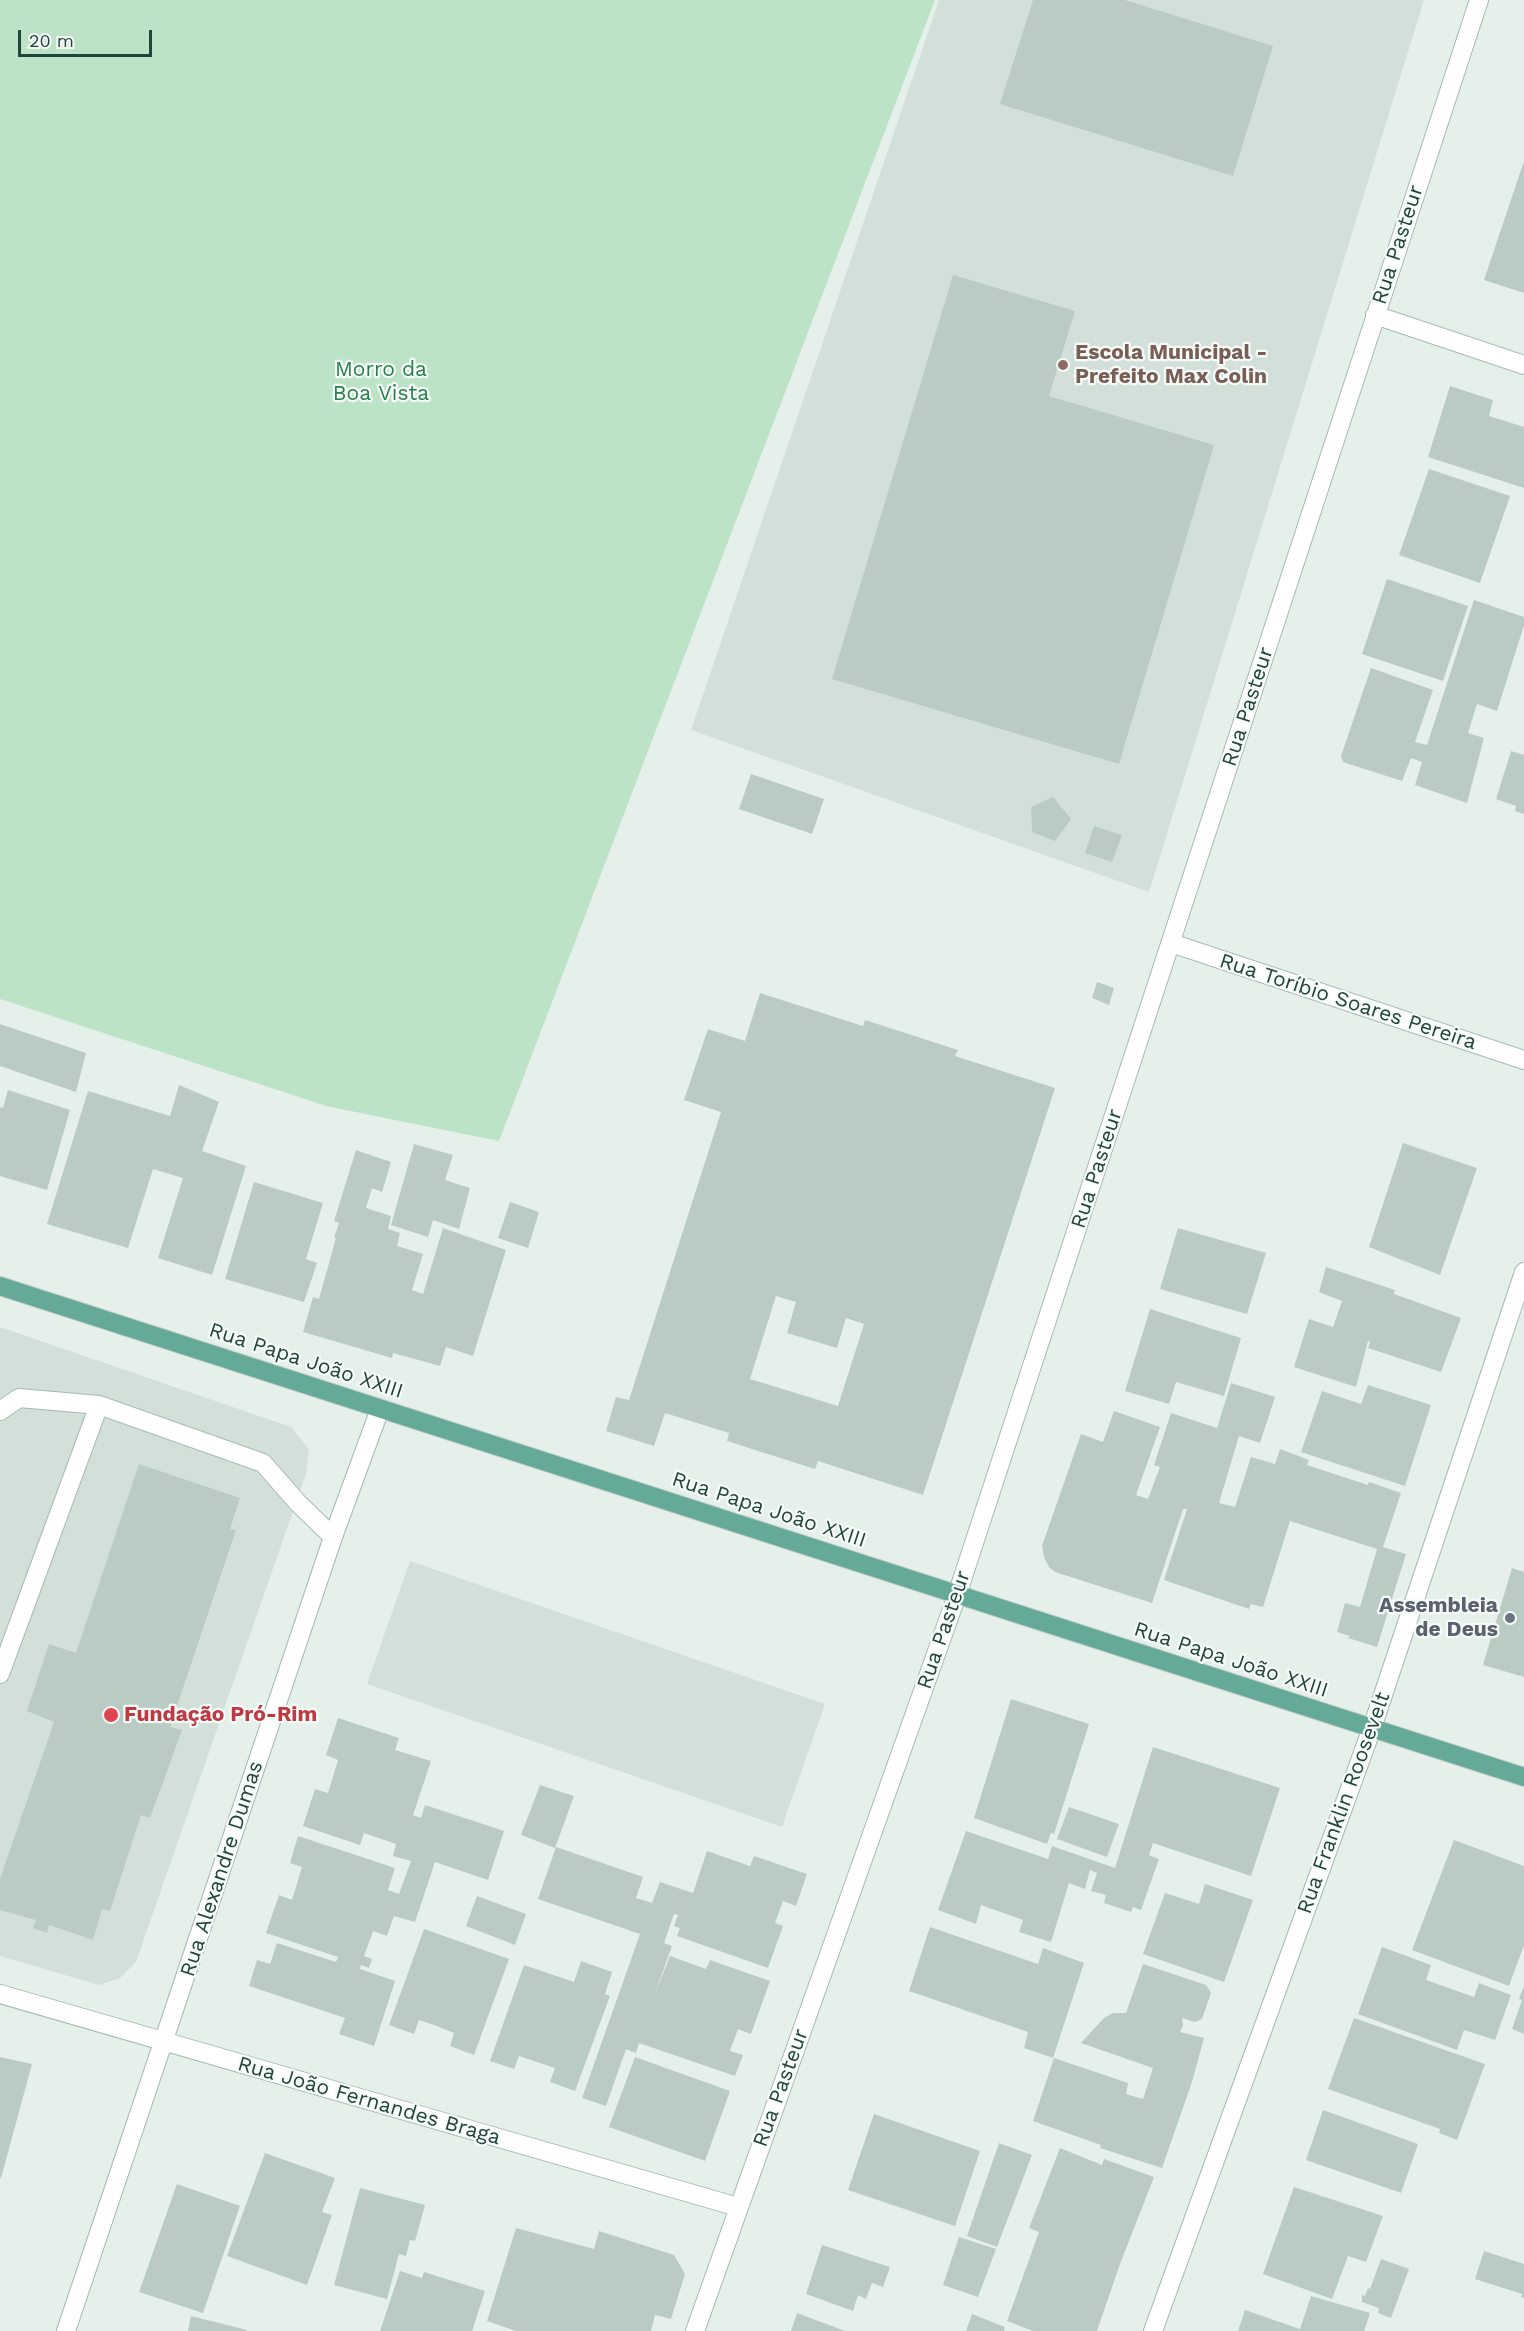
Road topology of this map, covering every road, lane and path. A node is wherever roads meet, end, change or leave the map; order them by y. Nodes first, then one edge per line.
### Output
1 (1479, 0) edge
2 (1375, 315) junction
3 (1524, 365) edge
4 (1171, 943) junction
5 (1524, 1060) edge
6 (1524, 1272) edge
7 (0, 1286) edge
8 (99, 1405) junction
9 (380, 1409) junction
10 (0, 1411) edge
11 (333, 1537) junction
12 (957, 1595) junction
13 (0, 1674) edge
14 (1372, 1728) junction
15 (1524, 1777) edge
16 (0, 1994) edge
17 (164, 2042) junction
18 (738, 2207) junction
19 (66, 2331) edge
20 (695, 2331) edge
21 (1153, 2331) edge

1 - 2 street, Rua Pasteur
2 - 3 street
2 - 4 street, Rua Pasteur
4 - 5 street, Rua Toríbio Soares Pereira
4 - 12 street, Rua Pasteur
6 - 14 street, Rua Franklin Roosevelt
7 - 9 main road, Rua Papa João XXIII
8 - 10 street
8 - 11 street
8 - 13 street
9 - 11 street, Rua Alexandre Dumas
9 - 12 main road, Rua Papa João XXIII
11 - 17 street, Rua Alexandre Dumas
12 - 14 main road, Rua Papa João XXIII
12 - 18 street, Rua Pasteur
14 - 15 main road, Rua Papa João XXIII
14 - 21 street, Rua Franklin Roosevelt
16 - 17 street, Rua João Fernandes Braga
17 - 18 street, Rua João Fernandes Braga
17 - 19 street, Rua Alexandre Dumas
18 - 20 street, Rua Pasteur

